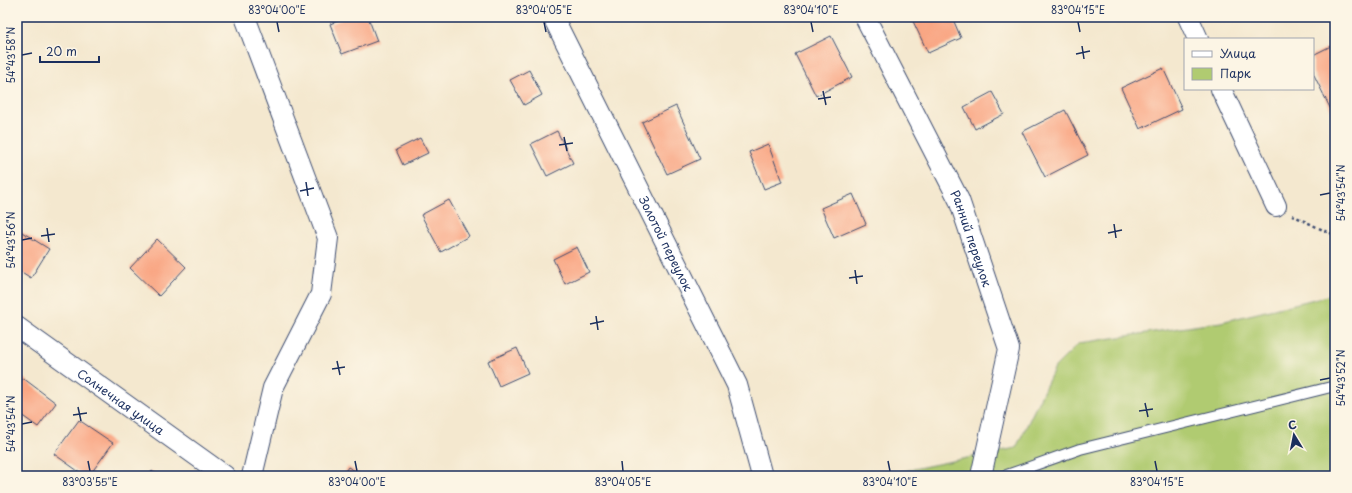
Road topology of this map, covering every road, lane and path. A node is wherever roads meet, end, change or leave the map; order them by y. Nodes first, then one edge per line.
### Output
1 (553, 17) edge
2 (865, 17) edge
3 (1188, 17) edge
4 (247, 18) edge
5 (1198, 38) edge
6 (1222, 90) edge
7 (1276, 206) joint
8 (1335, 234) edge
9 (17, 327) edge
10 (1335, 386) edge
11 (225, 476) edge
12 (252, 476) edge
13 (762, 476) edge
14 (981, 476) edge
15 (1004, 476) edge

1 - 13 street, Золотой переулок
2 - 14 street, Ранний переулок
3 - 5 street
4 - 12 street
6 - 7 street
7 - 8 path
9 - 11 street, Солнечная улица
10 - 15 lane

